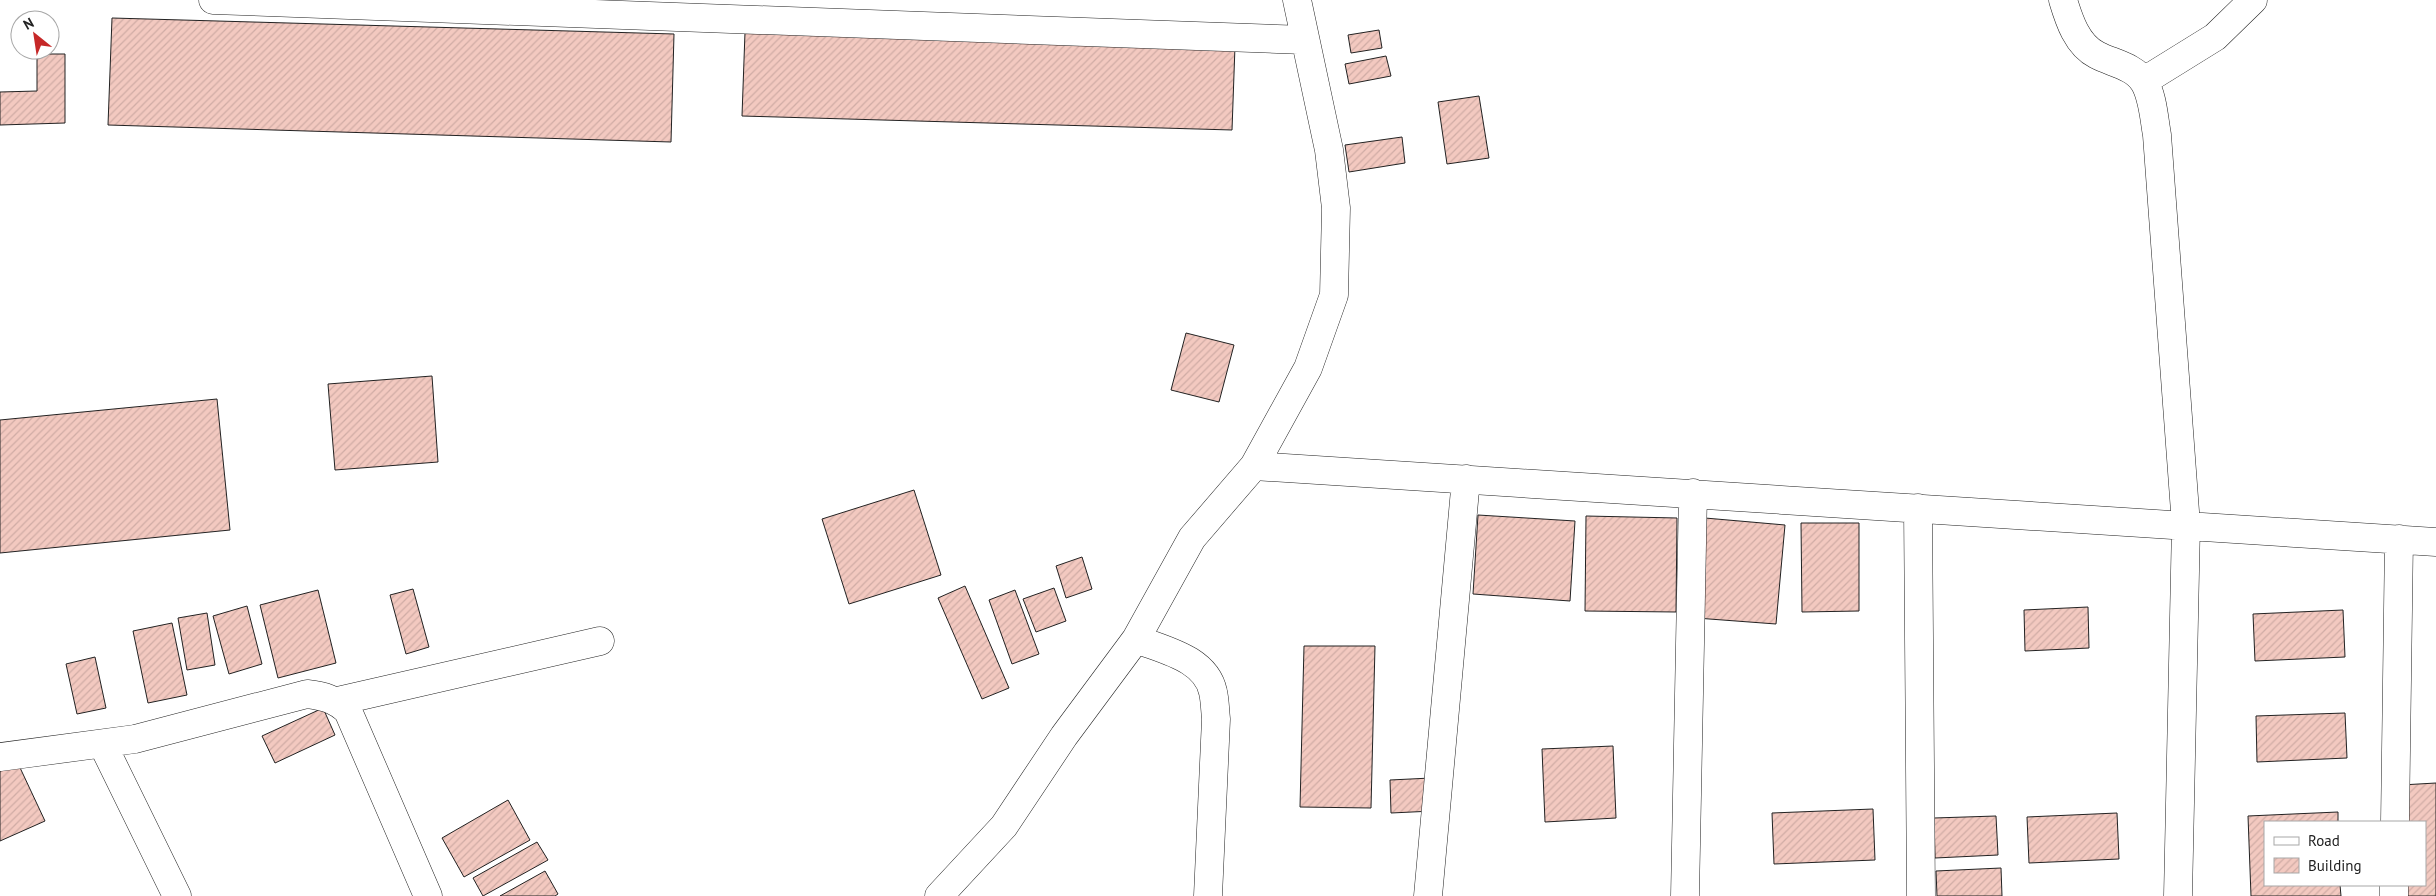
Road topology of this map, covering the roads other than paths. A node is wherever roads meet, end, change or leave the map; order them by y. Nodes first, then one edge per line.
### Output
1 (213, 0) edge
2 (1297, 0) edge
3 (2063, 0) edge
4 (2253, 0) edge
5 (1305, 40) junction
6 (2144, 81) junction
7 (1254, 466) junction
8 (1466, 479) junction
9 (1693, 493) junction
10 (1918, 508) junction
11 (2186, 525) junction
12 (2399, 539) junction
13 (2436, 542) edge
14 (1136, 639) junction
15 (600, 641) dead end
16 (338, 701) junction
17 (103, 745) junction
18 (0, 757) edge
19 (2395, 821) edge
20 (176, 896) edge
21 (428, 896) edge
22 (939, 896) edge
23 (1208, 896) edge
24 (1428, 896) edge
25 (1685, 896) edge
26 (1921, 896) edge
27 (2178, 896) edge

1 - 5 street
2 - 5 street
3 - 6 street
4 - 6 street
5 - 7 street
6 - 11 street
7 - 8 street
7 - 14 street
8 - 9 street
8 - 24 street
9 - 10 street
9 - 25 street
10 - 11 street
10 - 26 street
11 - 12 street
11 - 27 street
12 - 13 street
12 - 19 street
14 - 22 street
14 - 23 street
15 - 16 street
16 - 17 street
16 - 21 street
17 - 18 street
17 - 20 street

